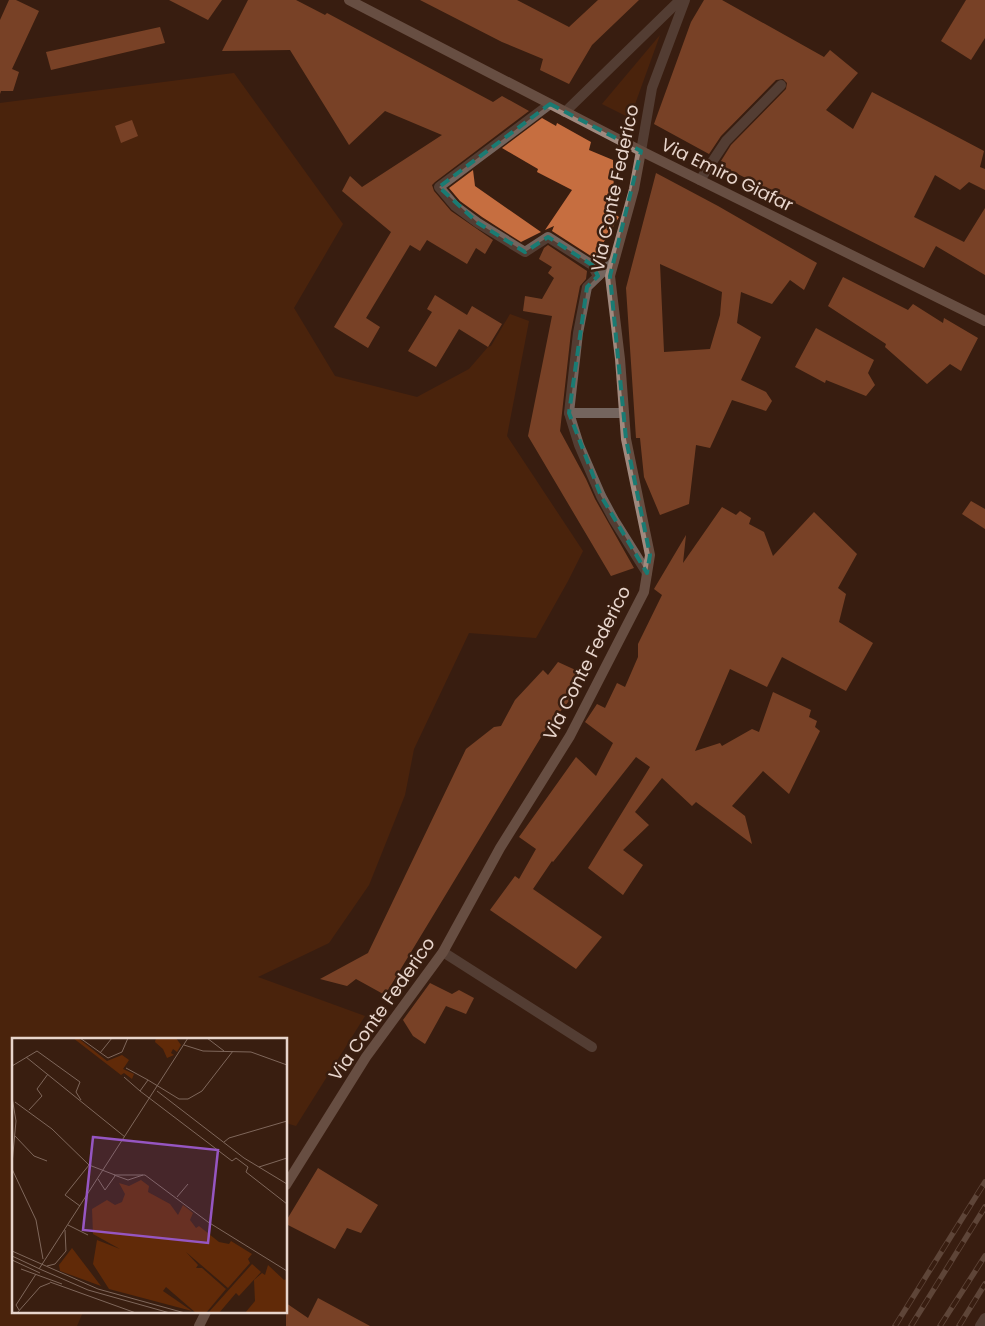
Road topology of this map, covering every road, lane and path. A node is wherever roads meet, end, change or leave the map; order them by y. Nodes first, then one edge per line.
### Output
1 (349, 0) edge
2 (680, 0) edge
3 (685, 0) edge
4 (781, 85) dead end
5 (550, 104) junction
6 (566, 112) junction
7 (641, 151) junction
8 (700, 180) junction
9 (614, 261) junction
10 (598, 276) junction
11 (985, 321) edge
12 (570, 413) junction
13 (624, 413) junction
14 (647, 573) junction
15 (443, 952) junction
16 (592, 1047) dead end
17 (288, 1182) edge
18 (205, 1314) edge
19 (985, 1318) edge
20 (199, 1326) edge
21 (980, 1326) edge

1 - 5 street, Via Emiro Giafar
2 - 6 street
3 - 7 street, Via Conte Federico
4 - 8 street
5 - 6 street, Via Emiro Giafar
5 - 10 street
6 - 7 street, Via Emiro Giafar
7 - 8 street, Via Emiro Giafar
7 - 9 street, Via Conte Federico
8 - 11 street, Via Emiro Giafar
9 - 10 street
9 - 13 street, Via Conte Federico
10 - 12 street
12 - 13 street
12 - 14 street
13 - 14 street, Via Conte Federico
14 - 15 street, Via Conte Federico
15 - 16 street
15 - 17 street, Via Conte Federico
18 - 20 street
19 - 21 street

